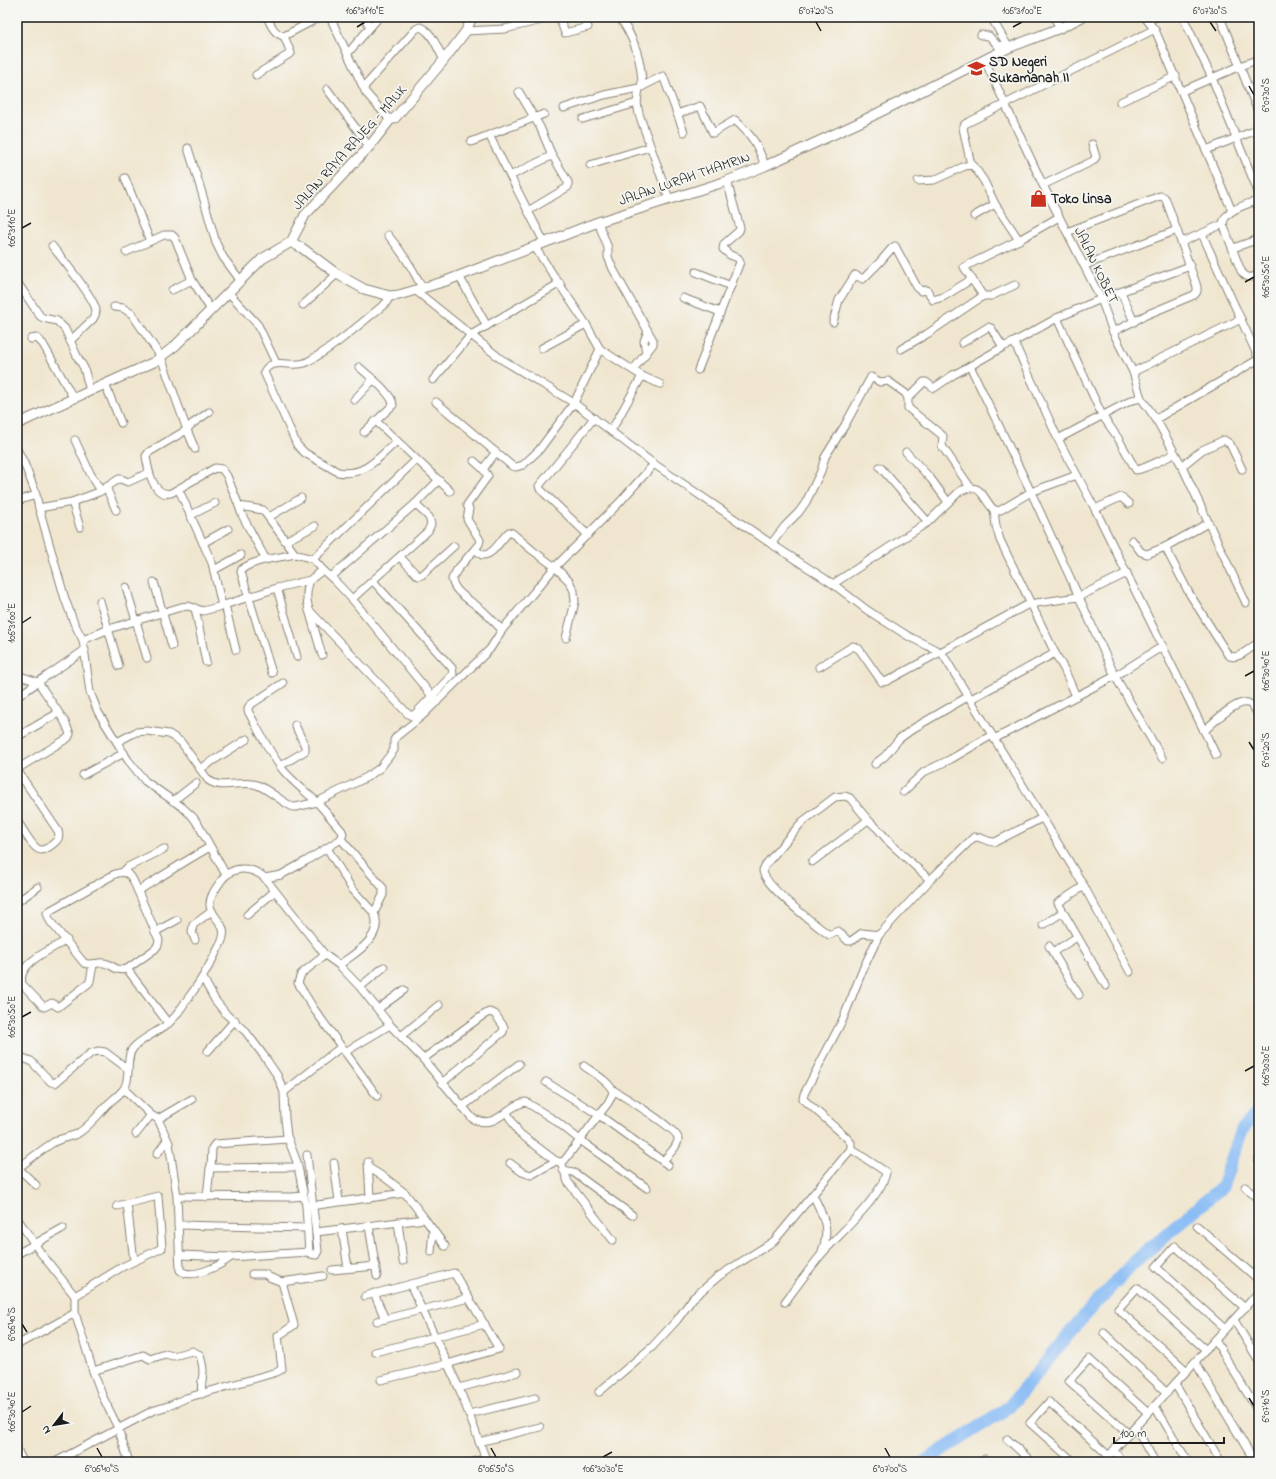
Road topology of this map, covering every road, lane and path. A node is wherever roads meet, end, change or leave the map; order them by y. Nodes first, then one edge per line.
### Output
1 (267, 17) edge
2 (320, 17) edge
3 (330, 17) edge
4 (364, 17) edge
5 (379, 17) edge
6 (472, 17) edge
7 (554, 17) edge
8 (559, 17) edge
9 (619, 17) edge
10 (991, 17) edge
11 (1054, 17) edge
12 (1082, 17) edge
13 (1157, 17) edge
14 (1184, 17) edge
15 (1220, 17) edge
16 (1253, 17) edge
17 (1146, 18) edge
18 (308, 19) edge
19 (370, 27) junction
20 (588, 27) dead end
21 (1060, 28) junction
22 (1155, 29) junction
23 (1259, 30) edge
24 (466, 31) junction
25 (981, 35) dead end
26 (284, 36) junction
27 (1007, 46) junction
28 (348, 53) junction
29 (1259, 59) edge
30 (444, 60) junction
31 (985, 61) junction
32 (1240, 66) junction
33 (256, 75) dead end
34 (1176, 76) junction
35 (1212, 78) junction
36 (640, 87) junction
37 (364, 88) junction
38 (326, 89) dead end
39 (519, 92) dead end
40 (1182, 92) junction
41 (1120, 102) dead end
42 (637, 103) junction
43 (1005, 105) junction
44 (564, 108) dead end
45 (544, 114) dead end
46 (677, 114) junction
47 (1259, 114) edge
48 (534, 118) junction
49 (583, 119) dead end
50 (390, 120) junction
51 (1259, 129) edge
52 (684, 132) dead end
53 (489, 135) junction
54 (1236, 138) junction
55 (471, 142) dead end
56 (1092, 144) dead end
57 (369, 147) junction
58 (650, 147) junction
59 (188, 148) dead end
60 (1206, 150) junction
61 (551, 153) junction
62 (590, 165) dead end
63 (971, 165) junction
64 (765, 166) junction
65 (510, 176) junction
66 (125, 178) dead end
67 (727, 181) junction
68 (918, 181) dead end
69 (1043, 185) junction
70 (1259, 194) edge
71 (669, 199) junction
72 (1258, 200) edge
73 (995, 204) junction
74 (1259, 209) edge
75 (528, 211) junction
76 (1232, 211) junction
77 (974, 216) dead end
78 (1059, 217) junction
79 (598, 222) junction
80 (1223, 224) junction
81 (1177, 230) junction
82 (1066, 232) junction
83 (1202, 234) junction
84 (388, 236) dead end
85 (1259, 239) edge
86 (1019, 240) junction
87 (150, 241) junction
88 (291, 242) junction
89 (544, 242) junction
90 (1182, 242) junction
91 (52, 246) dead end
92 (534, 246) junction
93 (1233, 248) junction
94 (126, 252) dead end
95 (1085, 265) junction
96 (1190, 266) junction
97 (696, 272) dead end
98 (337, 274) junction
99 (1259, 275) edge
100 (459, 276) junction
101 (192, 280) junction
102 (972, 280) junction
103 (241, 281) junction
104 (17, 282) edge
105 (560, 283) junction
106 (1015, 285) dead end
107 (731, 286) junction
108 (419, 289) junction
109 (172, 290) dead end
110 (1121, 292) junction
111 (229, 293) junction
112 (390, 296) junction
113 (983, 296) junction
114 (683, 298) dead end
115 (1101, 299) junction
116 (303, 305) dead end
117 (114, 307) dead end
118 (211, 310) junction
119 (720, 312) junction
120 (1057, 318) junction
121 (1241, 319) junction
122 (834, 322) dead end
123 (1134, 322) junction
124 (586, 324) junction
125 (487, 326) junction
126 (1114, 332) junction
127 (471, 336) junction
128 (31, 339) dead end
129 (70, 340) junction
130 (1014, 342) junction
131 (962, 343) dead end
132 (1003, 347) junction
133 (542, 348) dead end
134 (600, 349) junction
135 (901, 349) dead end
136 (161, 358) junction
137 (1259, 359) edge
138 (276, 363) junction
139 (970, 366) junction
140 (359, 367) dead end
141 (633, 370) junction
142 (698, 370) dead end
143 (1133, 372) junction
144 (642, 376) junction
145 (373, 380) junction
146 (433, 380) dead end
147 (105, 384) junction
148 (660, 384) dead end
149 (934, 388) junction
150 (90, 391) junction
151 (940, 393) dead end
152 (908, 398) junction
153 (1141, 398) junction
154 (74, 399) junction
155 (354, 400) dead end
156 (436, 402) dead end
157 (574, 403) junction
158 (209, 412) dead end
159 (1102, 415) junction
160 (594, 418) junction
161 (1156, 419) junction
162 (376, 421) junction
163 (121, 423) dead end
164 (17, 424) edge
165 (187, 430) junction
166 (611, 431) junction
167 (364, 432) dead end
168 (1058, 439) junction
169 (75, 440) dead end
170 (397, 440) junction
171 (17, 449) edge
172 (195, 449) dead end
173 (496, 452) junction
174 (906, 452) dead end
175 (1174, 454) junction
176 (416, 460) junction
177 (474, 460) dead end
178 (654, 464) junction
179 (1182, 466) junction
180 (880, 467) dead end
181 (483, 469) junction
182 (1242, 469) dead end
183 (148, 473) junction
184 (1077, 475) junction
185 (439, 480) junction
186 (970, 487) junction
187 (103, 489) junction
188 (178, 490) junction
189 (450, 491) dead end
190 (1031, 492) junction
191 (36, 495) junction
192 (301, 498) dead end
193 (17, 500) edge
194 (72, 502) junction
195 (948, 502) junction
196 (215, 503) dead end
197 (415, 504) junction
198 (1129, 504) dead end
199 (239, 506) junction
200 (39, 508) junction
201 (1095, 509) junction
202 (116, 510) dead end
203 (994, 510) junction
204 (190, 515) junction
205 (269, 517) junction
206 (928, 522) junction
207 (1208, 523) junction
208 (315, 526) dead end
209 (80, 527) dead end
210 (228, 529) dead end
211 (588, 535) junction
212 (1132, 540) dead end
213 (285, 541) junction
214 (202, 543) junction
215 (771, 544) junction
216 (454, 546) dead end
217 (1165, 547) junction
218 (475, 549) junction
219 (295, 554) junction
220 (241, 556) dead end
221 (400, 557) junction
222 (313, 559) junction
223 (266, 560) junction
224 (555, 567) junction
225 (214, 570) junction
226 (323, 570) junction
227 (1127, 573) junction
228 (331, 577) junction
229 (310, 580) junction
230 (373, 581) junction
231 (154, 582) dead end
232 (833, 584) junction
233 (126, 587) dead end
234 (277, 588) junction
235 (250, 597) junction
236 (1078, 597) junction
237 (352, 599) junction
238 (100, 601) dead end
239 (1246, 603) dead end
240 (1032, 604) junction
241 (223, 605) junction
242 (195, 608) junction
243 (309, 610) junction
244 (162, 613) junction
245 (136, 621) junction
246 (109, 629) junction
247 (502, 630) junction
248 (566, 638) dead end
249 (83, 640) junction
250 (172, 646) dead end
251 (1163, 646) junction
252 (1255, 646) dead end
253 (85, 650) junction
254 (236, 650) dead end
255 (942, 653) junction
256 (1055, 654) junction
257 (322, 655) dead end
258 (146, 658) dead end
259 (297, 658) dead end
260 (206, 662) dead end
261 (118, 666) dead end
262 (819, 667) dead end
263 (272, 673) dead end
264 (17, 675) edge
265 (1115, 676) junction
266 (38, 682) junction
267 (283, 683) dead end
268 (1076, 696) junction
269 (17, 697) edge
270 (970, 698) junction
271 (434, 699) junction
272 (58, 713) junction
273 (1259, 718) edge
274 (295, 725) dead end
275 (1204, 731) junction
276 (17, 737) edge
277 (993, 737) junction
278 (247, 739) dead end
279 (117, 742) junction
280 (124, 753) junction
281 (1216, 755) dead end
282 (1162, 758) dead end
283 (875, 764) dead end
284 (280, 766) junction
285 (200, 769) junction
286 (17, 770) edge
287 (83, 775) dead end
288 (196, 784) dead end
289 (903, 792) dead end
290 (173, 801) junction
291 (317, 802) junction
292 (1042, 818) junction
293 (868, 820) junction
294 (17, 821) edge
295 (341, 839) junction
296 (210, 847) junction
297 (327, 848) junction
298 (164, 849) dead end
299 (812, 862) dead end
300 (123, 872) junction
301 (226, 875) junction
302 (265, 878) junction
303 (930, 880) junction
304 (1084, 886) junction
305 (38, 888) dead end
306 (275, 890) junction
307 (138, 891) junction
308 (17, 902) edge
309 (212, 911) junction
310 (1063, 912) junction
311 (374, 913) junction
312 (247, 915) dead end
313 (176, 920) dead end
314 (1043, 925) dead end
315 (155, 932) junction
316 (879, 935) junction
317 (1077, 936) junction
318 (67, 940) junction
319 (196, 940) dead end
320 (325, 956) junction
321 (93, 965) junction
322 (339, 965) junction
323 (384, 967) dead end
324 (127, 968) junction
325 (1130, 972) dead end
326 (203, 978) junction
327 (1106, 986) dead end
328 (360, 987) junction
329 (404, 990) dead end
330 (1079, 995) dead end
331 (439, 1005) dead end
332 (378, 1009) junction
333 (235, 1020) junction
334 (168, 1024) junction
335 (390, 1025) junction
336 (401, 1036) junction
337 (343, 1050) junction
338 (208, 1051) dead end
339 (423, 1059) junction
340 (17, 1063) edge
341 (519, 1064) dead end
342 (584, 1066) dead end
343 (128, 1069) junction
344 (546, 1082) dead end
345 (442, 1083) junction
346 (124, 1089) junction
347 (613, 1090) junction
348 (284, 1092) junction
349 (377, 1096) dead end
350 (192, 1099) dead end
351 (462, 1107) junction
352 (507, 1113) junction
353 (599, 1114) junction
354 (151, 1115) junction
355 (158, 1120) junction
356 (136, 1134) dead end
357 (288, 1139) junction
358 (167, 1140) junction
359 (580, 1140) junction
360 (852, 1149) junction
361 (157, 1154) dead end
362 (307, 1155) dead end
363 (558, 1162) junction
364 (334, 1163) dead end
365 (510, 1163) dead end
366 (297, 1167) junction
367 (211, 1168) junction
368 (17, 1169) edge
369 (563, 1170) junction
370 (36, 1186) dead end
371 (1245, 1187) dead end
372 (647, 1188) dead end
373 (405, 1193) junction
374 (813, 1195) junction
375 (178, 1196) junction
376 (304, 1196) junction
377 (208, 1197) junction
378 (370, 1198) junction
379 (1259, 1200) edge
380 (339, 1201) junction
381 (127, 1204) junction
382 (117, 1206) dead end
383 (310, 1206) junction
384 (632, 1215) dead end
385 (17, 1218) edge
386 (425, 1219) junction
387 (398, 1222) junction
388 (178, 1225) junction
389 (369, 1226) junction
390 (1197, 1226) dead end
391 (63, 1228) dead end
392 (307, 1228) junction
393 (342, 1229) junction
394 (433, 1231) junction
395 (316, 1232) junction
396 (613, 1240) dead end
397 (34, 1245) junction
398 (445, 1246) dead end
399 (309, 1252) junction
400 (431, 1252) dead end
401 (17, 1254) edge
402 (179, 1255) junction
403 (821, 1255) junction
404 (232, 1257) junction
405 (134, 1261) junction
406 (403, 1261) dead end
407 (376, 1266) junction
408 (348, 1268) junction
409 (332, 1270) dead end
410 (252, 1274) dead end
411 (323, 1276) dead end
412 (377, 1276) dead end
413 (1259, 1280) edge
414 (282, 1282) junction
415 (410, 1284) junction
416 (374, 1293) junction
417 (1257, 1295) edge
418 (75, 1296) junction
419 (365, 1296) dead end
420 (469, 1298) junction
421 (784, 1302) dead end
422 (1259, 1305) edge
423 (1245, 1308) junction
424 (422, 1310) junction
425 (75, 1313) junction
426 (385, 1319) junction
427 (1234, 1320) junction
428 (377, 1321) dead end
429 (484, 1324) junction
430 (1225, 1329) junction
431 (1104, 1334) dead end
432 (434, 1337) junction
433 (1215, 1340) junction
434 (17, 1345) edge
435 (1206, 1350) junction
436 (375, 1352) dead end
437 (1259, 1361) edge
438 (1195, 1362) junction
439 (447, 1364) junction
440 (94, 1371) junction
441 (1187, 1371) junction
442 (518, 1372) dead end
443 (381, 1380) dead end
444 (1175, 1384) junction
445 (459, 1388) junction
446 (599, 1392) dead end
447 (1167, 1393) junction
448 (202, 1394) junction
449 (535, 1398) dead end
450 (1155, 1406) junction
451 (1148, 1413) junction
452 (1259, 1413) edge
453 (469, 1414) junction
454 (540, 1427) dead end
455 (1135, 1427) junction
456 (118, 1428) junction
457 (1129, 1434) junction
458 (1007, 1439) dead end
459 (479, 1442) junction
460 (17, 1449) edge
461 (1114, 1450) junction
462 (1109, 1456) junction
463 (487, 1460) edge
464 (23, 1462) edge
465 (55, 1462) edge
466 (129, 1462) edge
467 (473, 1462) edge
468 (1032, 1462) edge
469 (1074, 1462) edge
470 (1103, 1462) edge
471 (1122, 1462) edge
472 (1155, 1462) edge
473 (1188, 1462) edge
474 (1221, 1462) edge
475 (1255, 1462) edge

1 - 26 street
2 - 18 street
3 - 28 street
4 - 19 street
5 - 19 street
6 - 24 street, JALAN RAYA RAJEG - MAUK
7 - 24 street
8 - 20 street
9 - 36 street
10 - 27 street
11 - 21 street
12 - 21 street, JALAN LURAH THAMRIN
13 - 17 street
14 - 35 street
15 - 32 street
16 - 23 street
17 - 22 street
18 - 26 street
19 - 28 street
21 - 27 street, JALAN LURAH THAMRIN
22 - 34 street
22 - 43 street
24 - 30 street, JALAN RAYA RAJEG - MAUK
25 - 27 street
26 - 33 street
27 - 31 street, JALAN LURAH THAMRIN
28 - 37 street
29 - 32 street
30 - 37 street
30 - 50 street, JALAN RAYA RAJEG - MAUK
31 - 43 street, JALAN KOBET
31 - 64 street, JALAN LURAH THAMRIN
32 - 35 street
32 - 47 street
34 - 40 street
34 - 41 street
35 - 40 street
35 - 54 street
36 - 42 street
36 - 44 street
36 - 46 street
37 - 50 street
38 - 57 street
39 - 48 street
40 - 60 street
42 - 49 street
42 - 58 street
43 - 63 street
43 - 69 street, JALAN KOBET
45 - 48 street
46 - 52 street
46 - 64 street
48 - 53 street
48 - 61 street
50 - 57 street, JALAN RAYA RAJEG - MAUK
51 - 54 street
53 - 55 street
53 - 65 street
54 - 60 street
54 - 70 street
56 - 69 street
57 - 88 street, JALAN RAYA RAJEG - MAUK
58 - 62 street
58 - 71 street
59 - 103 street
60 - 76 street
61 - 65 street
61 - 75 street
63 - 68 street
63 - 73 street
64 - 67 street, JALAN LURAH THAMRIN
65 - 75 street
66 - 87 street
67 - 71 street, JALAN LURAH THAMRIN
67 - 107 street
69 - 78 street, JALAN KOBET
71 - 79 street, JALAN LURAH THAMRIN
72 - 74 street
72 - 76 street
73 - 77 street
73 - 86 street
75 - 89 street
76 - 80 street
78 - 82 street, JALAN KOBET
78 - 86 street
79 - 89 street, JALAN LURAH THAMRIN
79 - 141 street
80 - 83 street
80 - 93 street
81 - 82 street
81 - 90 street
81 - 95 street
82 - 95 street, JALAN KOBET
83 - 90 street
83 - 121 street
84 - 108 street
85 - 93 street
86 - 102 street
87 - 94 street
87 - 101 street
88 - 98 street, JALAN LURAH THAMRIN
88 - 103 street
89 - 92 street, JALAN LURAH THAMRIN
90 - 96 street
91 - 129 street
92 - 100 street, JALAN LURAH THAMRIN
92 - 105 street
93 - 99 street
95 - 115 street, JALAN KOBET
96 - 110 street
96 - 123 street
97 - 107 street
98 - 112 street, JALAN LURAH THAMRIN
98 - 116 street
100 - 108 street, JALAN LURAH THAMRIN
100 - 125 street
101 - 109 street
101 - 118 street
102 - 113 street
102 - 122 street
103 - 111 street
104 - 129 street
105 - 124 street
105 - 125 street
106 - 113 street
107 - 119 street
108 - 112 street, JALAN LURAH THAMRIN
108 - 127 street
110 - 115 street
110 - 123 street
111 - 118 street
111 - 138 street
112 - 138 street
113 - 135 street
114 - 119 street
115 - 120 street
115 - 126 street, JALAN KOBET
117 - 136 street
118 - 136 street
119 - 142 street
120 - 130 street
120 - 159 street
121 - 137 street
121 - 143 street
123 - 126 street
124 - 133 street
124 - 134 street
125 - 127 street
126 - 143 street, JALAN KOBET
127 - 146 street
127 - 157 street
128 - 154 street
129 - 150 street
130 - 132 street
130 - 168 street
131 - 132 street
132 - 139 street
134 - 141 street
134 - 157 street
136 - 147 street
136 - 165 street
137 - 161 street
138 - 170 street
139 - 149 street
139 - 190 street
140 - 145 street
141 - 144 street
143 - 153 street, JALAN KOBET
144 - 148 street
144 - 166 street
145 - 155 street
145 - 162 street
147 - 150 street
147 - 163 street
149 - 151 street
149 - 152 street
150 - 154 street
152 - 186 street
152 - 215 street
153 - 159 street
153 - 161 street, JALAN KOBET
154 - 164 street
156 - 173 street
157 - 160 street
157 - 173 street
158 - 165 street
159 - 168 street
159 - 175 street
160 - 166 street
160 - 211 street
161 - 175 street, JALAN KOBET
162 - 167 street
162 - 170 street
165 - 172 street
165 - 183 street
166 - 178 street
168 - 184 street
169 - 187 street
170 - 176 street
171 - 191 street
173 - 181 street
174 - 195 street
175 - 179 street, JALAN KOBET
176 - 185 street
176 - 222 street
177 - 181 street
178 - 211 street
178 - 215 street
179 - 182 street
179 - 207 street, JALAN KOBET
180 - 206 street
181 - 218 street
183 - 187 street
183 - 188 street
184 - 190 street
184 - 201 street
185 - 189 street
185 - 197 street
186 - 195 street
186 - 203 street
187 - 194 street
187 - 202 street
188 - 199 street
188 - 204 street
190 - 203 street
190 - 236 street
191 - 193 street
191 - 200 street
192 - 205 street
194 - 200 street
194 - 209 street
195 - 206 street
196 - 204 street
197 - 221 street
197 - 228 street
198 - 201 street
199 - 205 street
199 - 223 street
200 - 249 street
201 - 227 street
203 - 240 street
204 - 214 street
205 - 213 street
206 - 232 street
207 - 217 street
207 - 239 street, JALAN KOBET
208 - 213 street
210 - 214 street
211 - 224 street
212 - 217 street
213 - 219 street
214 - 225 street
215 - 232 street
216 - 221 street
217 - 252 street
218 - 224 street
218 - 247 street
219 - 222 street
219 - 223 street
220 - 225 street
221 - 230 street
222 - 226 street
223 - 235 street
224 - 247 street
224 - 248 street
225 - 241 street
226 - 228 street
226 - 229 street
227 - 236 street
227 - 251 street
228 - 237 street
229 - 234 street
229 - 243 street
230 - 237 street
230 - 271 street
231 - 244 street
232 - 255 street
233 - 245 street
234 - 235 street
234 - 259 street
235 - 241 street
235 - 263 street
236 - 240 street
236 - 265 street
237 - 271 street
238 - 246 street
240 - 255 street
240 - 256 street
241 - 242 street
241 - 254 street
242 - 244 street
242 - 260 street
243 - 257 street
243 - 271 street
244 - 245 street
244 - 250 street
245 - 246 street
245 - 258 street
246 - 249 street
246 - 261 street
247 - 271 street
249 - 253 street
251 - 265 street
251 - 275 street
253 - 266 street
253 - 279 street
255 - 262 street
255 - 270 street
256 - 268 street
256 - 270 street
264 - 266 street
265 - 268 street
265 - 282 street
266 - 269 street
266 - 272 street
267 - 284 street
268 - 277 street
270 - 277 street
270 - 283 street
271 - 291 street
272 - 276 street
272 - 286 street
273 - 275 street
274 - 284 street
275 - 281 street
277 - 289 street
277 - 292 street
278 - 285 street
279 - 280 street
279 - 285 street
280 - 287 street
280 - 290 street
284 - 291 street
285 - 291 street
286 - 294 street
288 - 290 street
290 - 296 street
291 - 295 street
292 - 303 street
292 - 304 street
293 - 299 street
293 - 303 street
293 - 316 street
295 - 297 street
295 - 311 street
296 - 301 street
296 - 307 street
297 - 302 street
297 - 311 street
298 - 300 street
300 - 307 street
300 - 318 street
301 - 302 street
301 - 309 street
302 - 306 street
303 - 316 street
304 - 310 street
304 - 325 street
305 - 308 street
306 - 312 street
306 - 320 street
307 - 315 street
309 - 319 street
309 - 326 street
310 - 314 street
310 - 317 street
311 - 322 street
313 - 315 street
315 - 324 street
316 - 360 street
317 - 327 street
317 - 330 street
318 - 321 street
318 - 321 street
320 - 322 street
320 - 337 street
321 - 324 street
322 - 328 street
323 - 328 street
324 - 334 street
326 - 333 street
326 - 334 street
328 - 332 street
329 - 332 street
331 - 336 street
332 - 335 street
333 - 338 street
333 - 348 street
334 - 343 street
335 - 336 street
335 - 337 street
336 - 339 street
337 - 348 street
337 - 349 street
339 - 345 street
339 - 345 street
340 - 343 street
341 - 351 street
342 - 347 street
343 - 346 street
344 - 353 street
345 - 351 street
346 - 354 street
346 - 368 street
347 - 353 street
347 - 353 street
348 - 357 street
350 - 355 street
351 - 352 street
352 - 359 street
352 - 363 street
353 - 359 street
354 - 355 street
354 - 356 street
355 - 358 street
357 - 366 street
357 - 367 street
358 - 361 street
358 - 375 street
359 - 363 street
359 - 372 street
360 - 374 street
360 - 403 street
362 - 383 street
363 - 365 street
363 - 369 street
364 - 380 street
366 - 367 street
366 - 376 street
367 - 377 street
368 - 370 street
369 - 384 street
369 - 396 street
371 - 379 street
373 - 378 street
373 - 378 street
373 - 386 street
374 - 403 street
374 - 446 street
375 - 377 street
375 - 388 street
376 - 377 street
376 - 383 street
378 - 380 street
380 - 383 street
381 - 382 street
381 - 405 street
381 - 405 street
383 - 392 street
383 - 395 street
385 - 397 street
386 - 387 street
386 - 394 street
387 - 389 street
387 - 406 street
388 - 392 street
388 - 402 street
389 - 393 street
389 - 407 street
390 - 413 street
391 - 397 street
392 - 399 street
393 - 395 street
393 - 408 street
394 - 398 street
394 - 400 street
395 - 399 street
397 - 401 street
397 - 418 street
399 - 404 street
402 - 404 street
402 - 404 street
403 - 421 street
405 - 418 street
407 - 408 street
407 - 412 street
408 - 409 street
410 - 414 street
411 - 414 street
414 - 448 street
415 - 416 street
415 - 420 street
415 - 424 street
416 - 419 street
416 - 426 street
417 - 422 street
417 - 423 street
418 - 425 street
420 - 424 street
420 - 429 street
423 - 427 street
423 - 430 street
424 - 426 street
424 - 432 street
425 - 434 street
425 - 440 street
426 - 428 street
427 - 430 street
427 - 437 street
429 - 432 street
429 - 439 street
430 - 433 street
431 - 447 street
432 - 436 street
432 - 439 street
433 - 435 street
433 - 452 street
435 - 438 street
435 - 441 street
438 - 441 street
438 - 475 street
439 - 443 street
439 - 445 street
440 - 448 street
440 - 456 street
441 - 444 street
442 - 445 street
444 - 447 street
444 - 474 street
445 - 453 street
447 - 450 street
448 - 456 street
449 - 453 street
450 - 451 street
450 - 473 street
451 - 455 street
451 - 457 street
453 - 459 street
454 - 459 street
455 - 457 street
455 - 472 street
456 - 465 street
456 - 466 street
457 - 461 street
458 - 468 street
459 - 463 street
460 - 464 street
461 - 462 street
461 - 471 street
462 - 469 street
462 - 470 street
463 - 467 street

